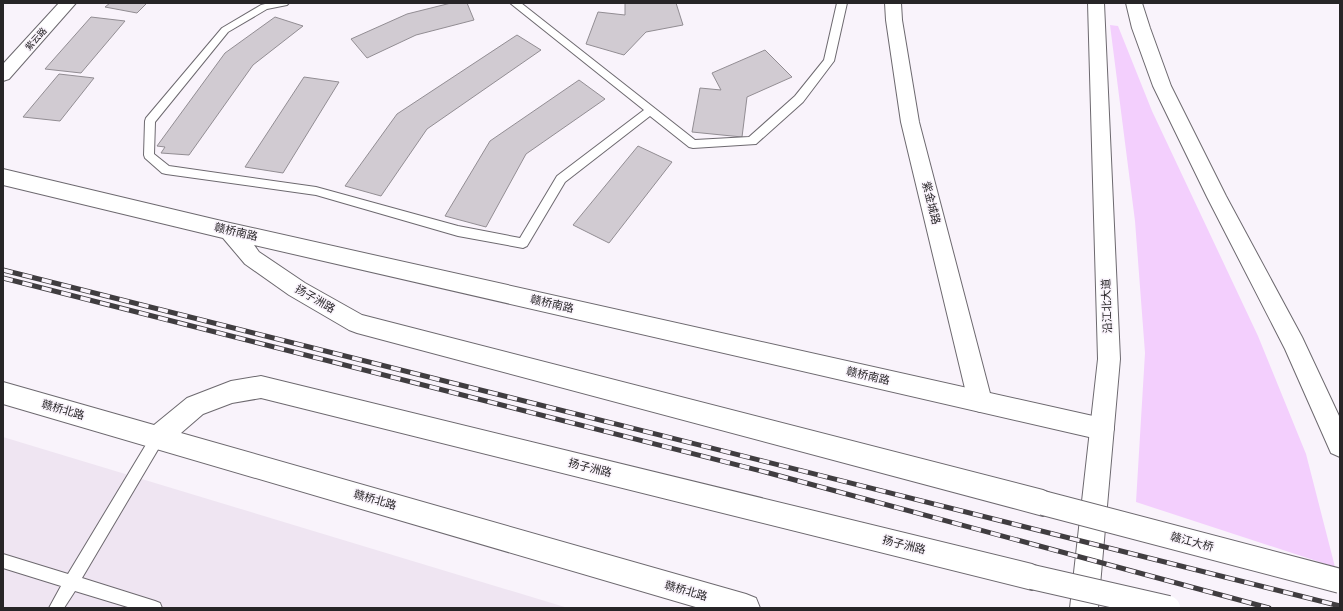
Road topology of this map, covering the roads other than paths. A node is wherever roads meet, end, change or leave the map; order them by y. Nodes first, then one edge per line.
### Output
1 (68, 3) edge
2 (284, 3) edge
3 (515, 3) edge
4 (842, 3) edge
5 (893, 3) edge
6 (1096, 3) edge
7 (1134, 3) edge
8 (3, 75) edge
9 (651, 110) junction
10 (3, 176) edge
11 (230, 231) junction
12 (3, 393) edge
13 (980, 401) junction
14 (1102, 429) junction
15 (158, 437) junction
16 (1340, 444) edge
17 (1043, 502) joint
18 (3, 561) edge
19 (1340, 581) edge
20 (72, 582) junction
21 (56, 608) edge
22 (155, 608) edge
23 (746, 608) edge
24 (1084, 608) edge
25 (1168, 608) edge

1 - 8 main road, 紫云路
2 - 9 lane
3 - 9 lane
4 - 9 lane
5 - 13 main road, 紫金城路
6 - 14 main road, 沿江北大道
7 - 16 main road
10 - 11 main road, 赣桥南路
11 - 13 main road, 赣桥南路
11 - 17 main road, 扬子洲路
12 - 15 main road, 赣桥北路
13 - 14 main road, 赣桥南路
14 - 24 main road, 沿江北大道
15 - 20 lane
15 - 23 main road, 赣桥北路
15 - 25 main road, 扬子洲路, bridge
17 - 19 main road, 赣江大桥, bridge
18 - 20 lane
20 - 21 lane
20 - 22 lane

